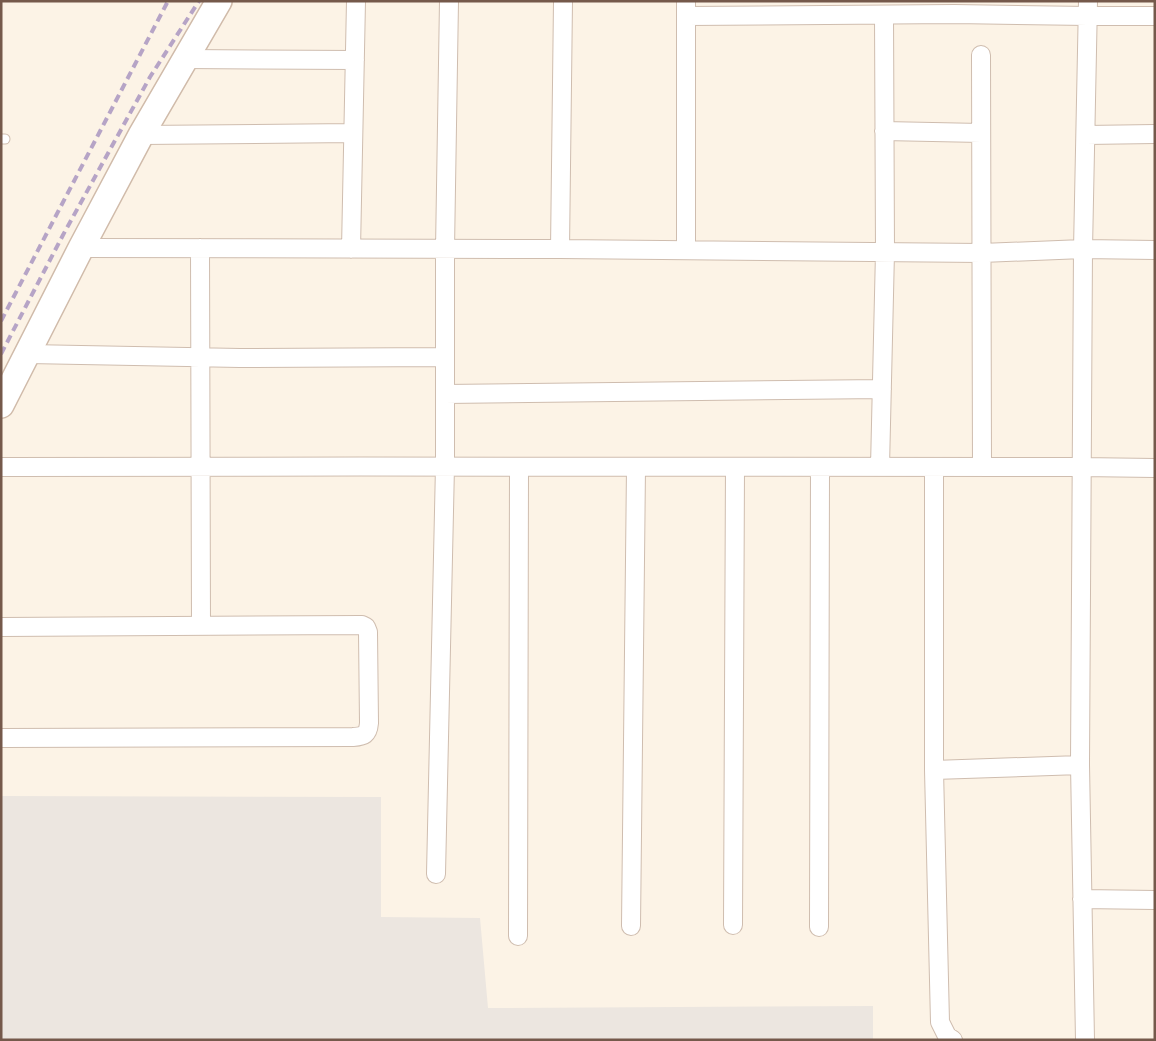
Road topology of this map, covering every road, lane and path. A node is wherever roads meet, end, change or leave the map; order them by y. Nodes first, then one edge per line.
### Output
1 (219, 1) edge
2 (356, 1) edge
3 (449, 1) edge
4 (562, 1) edge
5 (823, 8) edge
6 (954, 8) edge
7 (686, 9) edge
8 (1088, 9) edge
9 (884, 15) junction
10 (1155, 16) edge
11 (981, 55) dead end
12 (186, 59) junction
13 (355, 60) junction
14 (884, 131) junction
15 (353, 133) junction
16 (981, 133) junction
17 (1086, 134) junction
18 (1155, 134) edge
19 (141, 135) junction
20 (81, 248) junction
21 (200, 248) junction
22 (351, 249) junction
23 (446, 249) junction
24 (560, 249) junction
25 (686, 249) junction
26 (1083, 249) junction
27 (1155, 250) edge
28 (885, 252) junction
29 (982, 253) junction
30 (28, 354) junction
31 (200, 357) junction
32 (446, 357) junction
33 (882, 389) junction
34 (446, 394) junction
35 (1, 405) edge
36 (446, 466) junction
37 (1, 467) edge
38 (200, 467) junction
39 (519, 467) junction
40 (735, 467) junction
41 (820, 467) junction
42 (880, 467) junction
43 (934, 467) junction
44 (982, 467) junction
45 (1081, 467) junction
46 (636, 468) junction
47 (1155, 468) edge
48 (201, 626) junction
49 (1, 627) edge
50 (1, 738) edge
51 (1080, 765) junction
52 (934, 770) junction
53 (436, 874) dead end
54 (1082, 899) junction
55 (1155, 900) edge
56 (733, 925) dead end
57 (631, 926) dead end
58 (819, 927) dead end
59 (518, 936) dead end
60 (953, 1040) edge
61 (1085, 1040) edge

1 - 12 street
2 - 13 street
3 - 23 street
4 - 24 street
5 - 7 street
5 - 9 street
6 - 8 street
6 - 9 street
7 - 25 street
8 - 10 street
8 - 17 street
9 - 14 street
11 - 16 street
12 - 13 street
12 - 19 street
13 - 15 street
14 - 16 street
14 - 28 street
15 - 19 street
15 - 22 street
16 - 29 street
17 - 18 street
17 - 26 street
19 - 20 street
20 - 21 street
20 - 30 street
21 - 22 street
21 - 31 street
22 - 23 street
23 - 24 street
23 - 32 street
24 - 25 street
25 - 28 street
26 - 27 street
26 - 29 street
26 - 45 street
28 - 29 street
28 - 33 street
29 - 44 street
30 - 31 street
30 - 35 street
31 - 32 street
31 - 38 street
32 - 34 street
33 - 34 street
33 - 42 street
34 - 36 street
36 - 38 street
36 - 39 street
36 - 53 street
37 - 38 street
38 - 48 street
39 - 46 street
39 - 59 street
40 - 41 street
40 - 46 street
40 - 56 street
41 - 42 street
41 - 58 street
42 - 43 street
43 - 44 street
43 - 52 street
44 - 45 street
45 - 47 street
45 - 51 street
46 - 57 street
48 - 49 street
48 - 50 street
51 - 52 street
51 - 54 street
52 - 60 street
54 - 55 street
54 - 61 street

